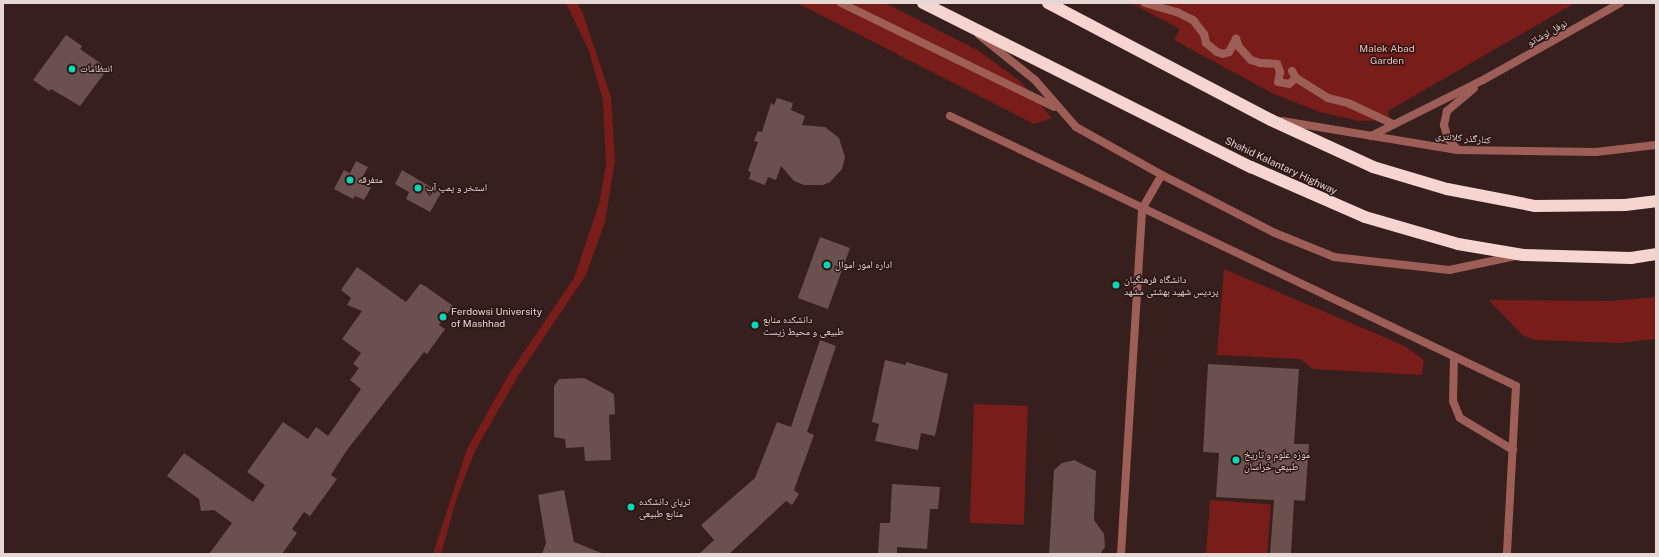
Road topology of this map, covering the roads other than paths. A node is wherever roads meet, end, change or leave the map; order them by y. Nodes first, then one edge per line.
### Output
1 (841, 3) edge
2 (922, 3) edge
3 (1048, 3) edge
4 (1145, 3) edge
5 (1620, 3) edge
6 (966, 24) junction
7 (1483, 80) junction
8 (1058, 108) junction
9 (950, 116) dead end
10 (1271, 120) junction
11 (1393, 124) junction
12 (1371, 136) junction
13 (1656, 145) edge
14 (1458, 150) junction
15 (1162, 175) junction
16 (1656, 201) edge
17 (1142, 209) junction
18 (1523, 254) junction
19 (1656, 254) edge
20 (1454, 357) junction
21 (1512, 450) junction
22 (1121, 554) edge
23 (1507, 554) edge

1 - 8 street
2 - 6 highway, Shahid Kalantary Highway
3 - 10 highway
4 - 11 street
5 - 7 street, نوفل لوشاتو
6 - 8 street
6 - 18 highway, Shahid Kalantary Highway
7 - 11 street, نوفل لوشاتو
7 - 14 street, نوفل لوشاتو
8 - 15 street
9 - 17 street
10 - 12 street, کنارگذر کلانتری
10 - 16 highway
11 - 12 street, نوفل لوشاتو
12 - 14 street, کنارگذر کلانتری
13 - 14 street, کنارگذر کلانتری
15 - 17 street
15 - 18 street
17 - 20 street
17 - 22 street
18 - 19 highway, Shahid Kalantary Highway
20 - 21 street
20 - 21 street
21 - 23 street

